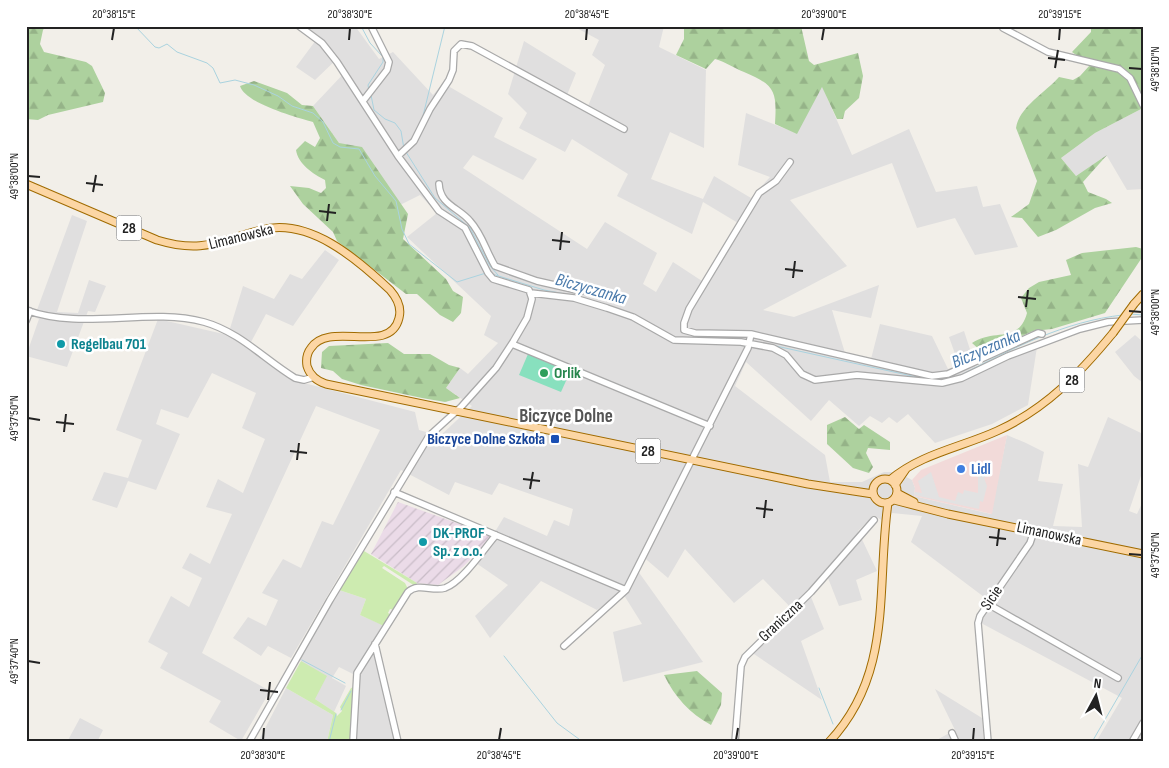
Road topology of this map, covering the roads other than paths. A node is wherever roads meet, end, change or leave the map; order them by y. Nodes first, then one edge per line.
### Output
1 (299, 26) edge
2 (371, 26) edge
3 (1003, 28) dead end
4 (363, 101) junction
5 (1143, 104) edge
6 (624, 129) dead end
7 (401, 154) junction
8 (790, 162) dead end
9 (26, 184) edge
10 (438, 184) dead end
11 (470, 221) junction
12 (465, 228) junction
13 (534, 288) junction
14 (581, 291) dead end
15 (1143, 294) edge
16 (28, 311) edge
17 (1143, 320) edge
18 (26, 321) edge
19 (751, 334) junction
20 (1042, 334) dead end
21 (750, 343) junction
22 (512, 344) junction
23 (314, 377) junction
24 (456, 412) junction
25 (710, 426) junction
26 (692, 460) junction
27 (892, 482) junction
28 (873, 491) junction
29 (394, 492) junction
30 (890, 500) junction
31 (874, 520) dead end
32 (1034, 531) junction
33 (496, 535) junction
34 (1143, 554) edge
35 (626, 590) junction
36 (988, 604) junction
37 (375, 644) junction
38 (564, 646) dead end
39 (1118, 678) dead end
40 (1143, 723) edge
41 (952, 733) dead end
42 (249, 742) edge
43 (353, 742) edge
44 (398, 742) edge
45 (735, 742) edge
46 (829, 742) edge
47 (956, 742) edge
48 (988, 742) edge
49 (1132, 742) edge

1 - 4 street
2 - 4 street
3 - 5 street
4 - 7 street
6 - 7 street
7 - 12 street
8 - 19 street
9 - 23 main road, Limanowska / 28
10 - 11 street
11 - 12 street
11 - 13 street
12 - 13 street
13 - 14 street
13 - 21 street
13 - 22 street
15 - 27 main road, 28, bridge
16 - 18 street
16 - 23 street
17 - 21 street
19 - 20 street
19 - 21 street
21 - 25 street
22 - 24 street
22 - 25 street
23 - 24 main road, 28
24 - 26 main road, 28
24 - 29 street
25 - 26 street
26 - 28 main road, 28
26 - 35 street
27 - 28 main road, 28
27 - 30 main road
28 - 30 main road
29 - 33 street
29 - 42 street
30 - 32 main road, Limanowska
30 - 46 main road
31 - 45 street, Graniczna
32 - 34 main road, Limanowska
32 - 36 street, Sicie
33 - 35 street
33 - 37 street
35 - 38 street
36 - 39 street
36 - 48 street, Sicie
37 - 43 street
37 - 44 street
40 - 49 street
41 - 47 street

